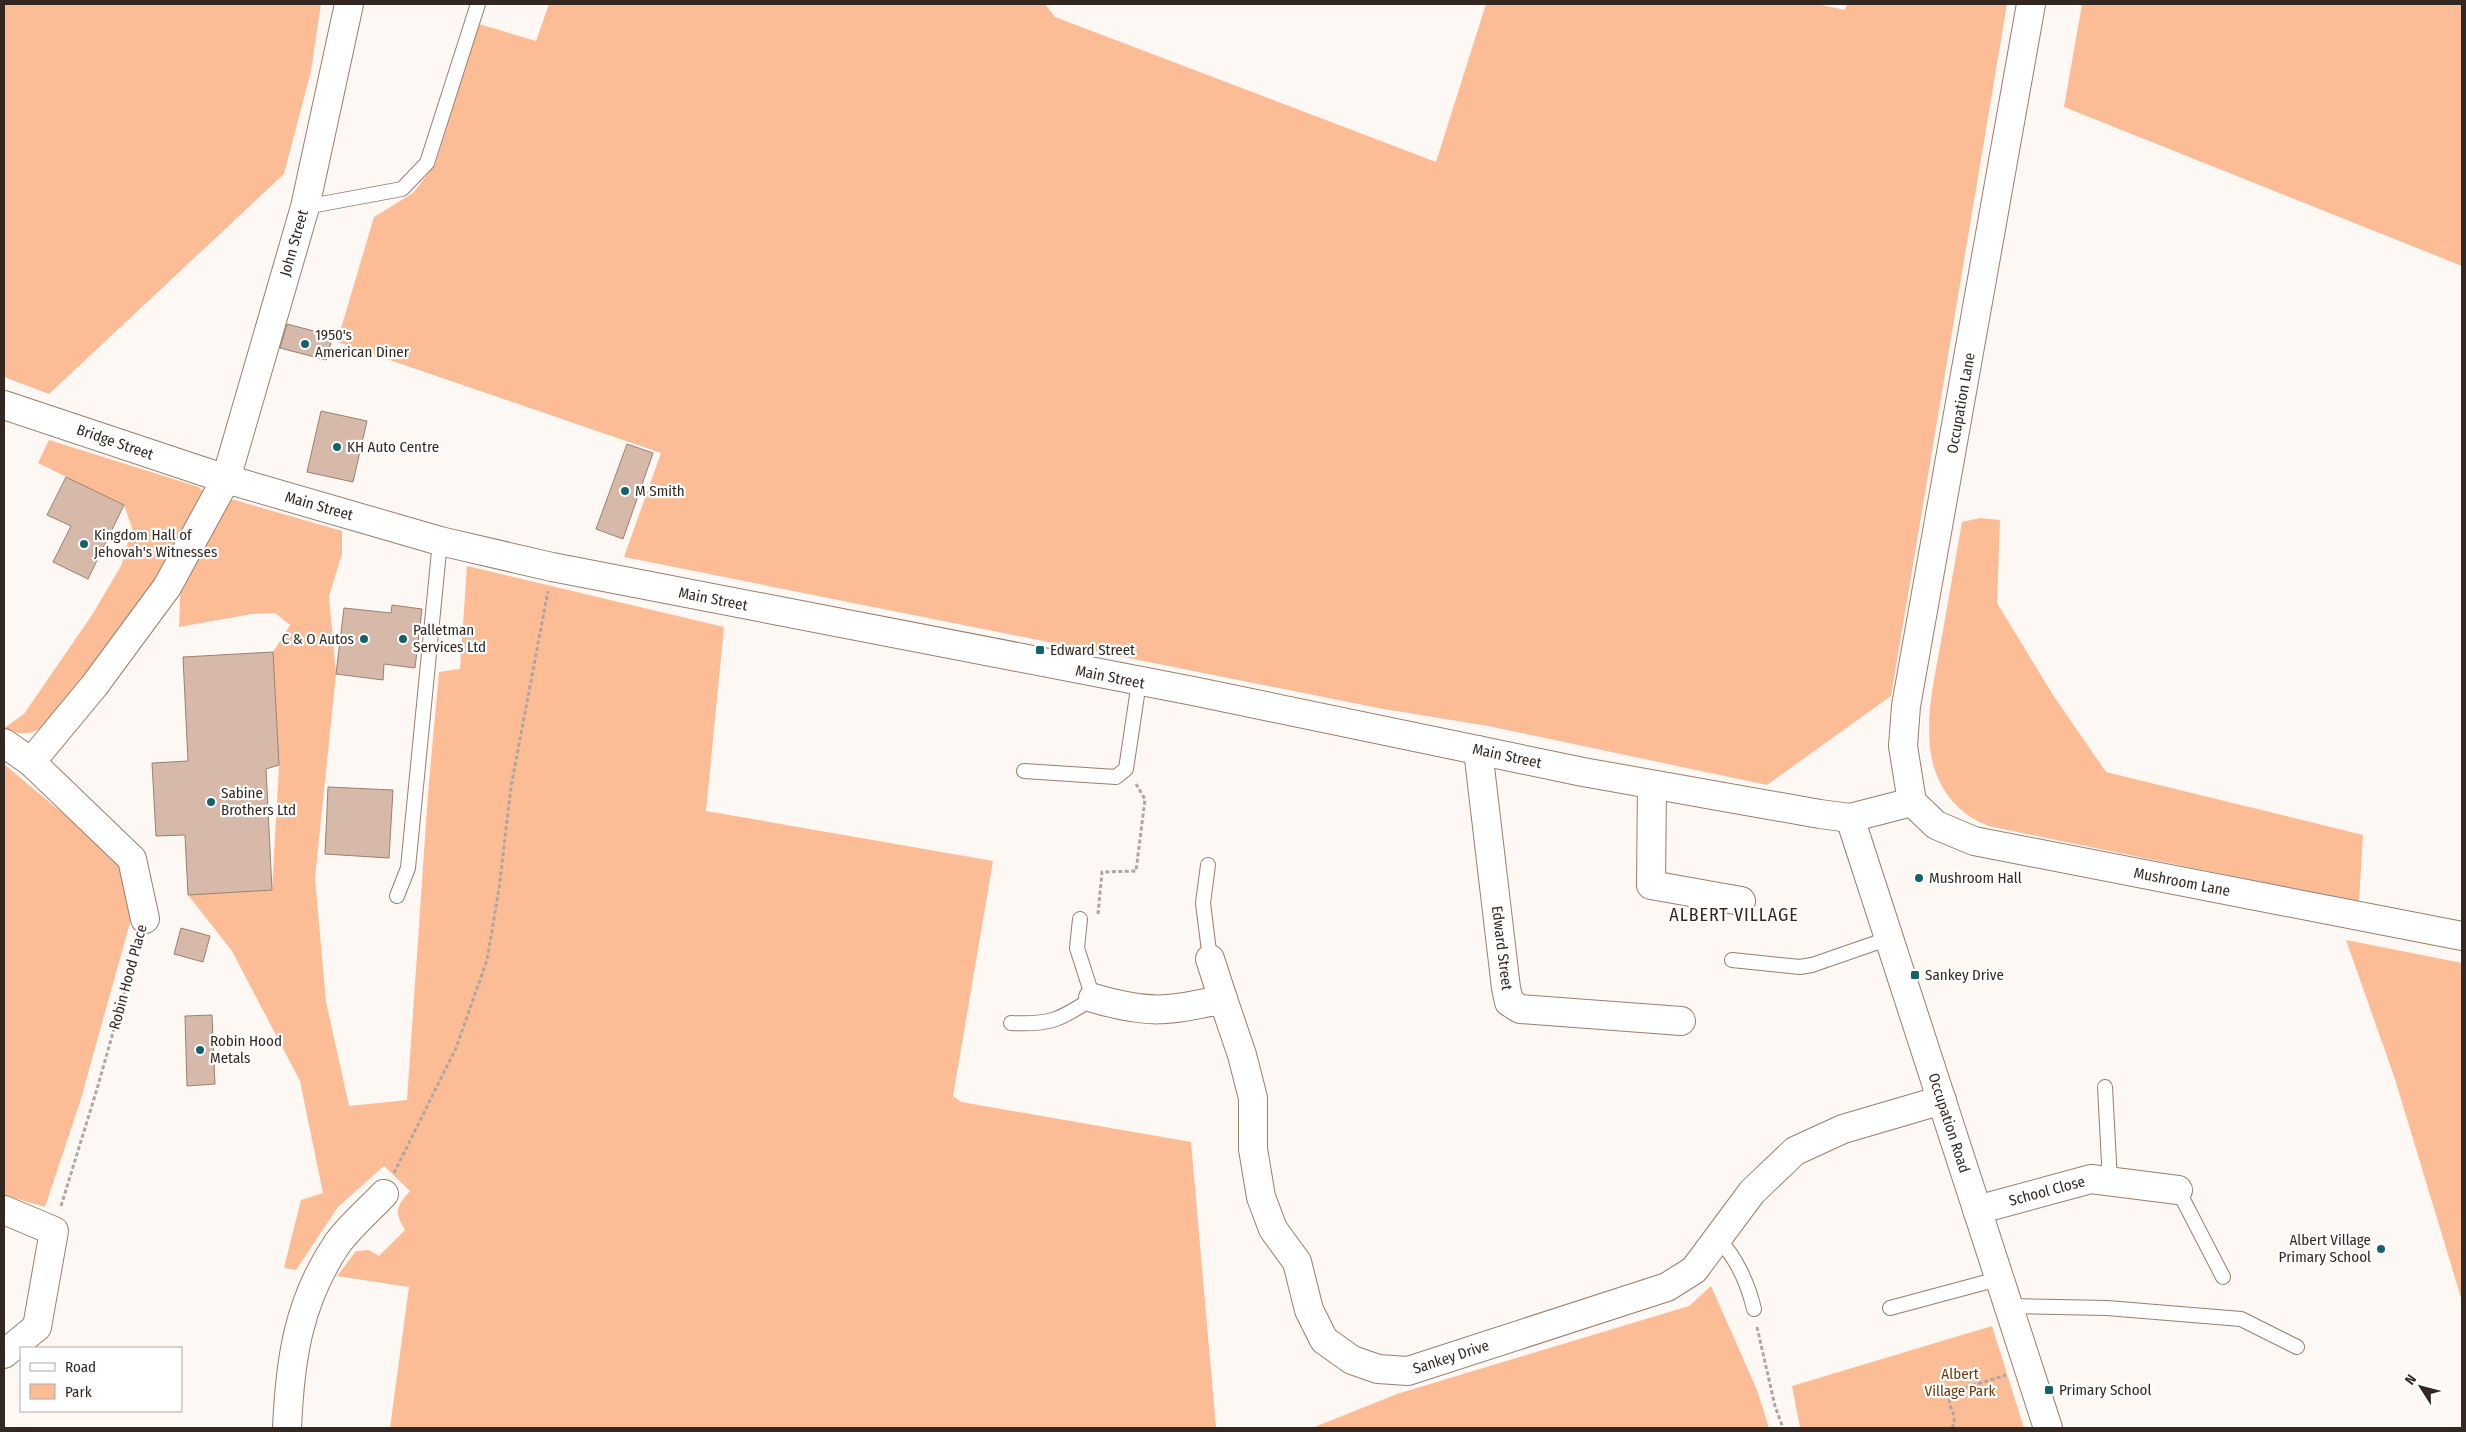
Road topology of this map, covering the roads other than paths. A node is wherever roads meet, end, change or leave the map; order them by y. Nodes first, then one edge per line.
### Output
1 (349, 4) edge
2 (478, 4) edge
3 (2031, 4) edge
4 (304, 207) junction
5 (4, 404) edge
6 (226, 479) junction
7 (440, 541) junction
8 (1139, 682) junction
9 (4, 743) edge
10 (1478, 750) junction
11 (31, 762) junction
12 (1024, 771) dead end
13 (1652, 785) junction
14 (1912, 802) junction
15 (1850, 818) junction
16 (1208, 865) dead end
17 (397, 896) dead end
18 (1741, 901) dead end
19 (145, 919) road end
20 (1080, 919) road end
21 (2462, 936) edge
22 (1890, 938) junction
23 (1210, 959) joint
24 (1732, 960) dead end
25 (1093, 998) junction
26 (1223, 1000) junction
27 (1681, 1021) dead end
28 (1010, 1024) dead end
29 (2105, 1087) dead end
30 (1942, 1100) junction
31 (2110, 1181) junction
32 (2178, 1190) joint
33 (384, 1194) road end
34 (4, 1210) edge
35 (1977, 1210) junction
36 (1718, 1239) junction
37 (2223, 1277) dead end
38 (1998, 1278) junction
39 (2006, 1306) junction
40 (1890, 1308) dead end
41 (1754, 1309) road end
42 (2297, 1347) dead end
43 (4, 1354) edge
44 (288, 1428) edge
45 (2048, 1428) edge

1 - 4 street, John Street
2 - 4 lane
3 - 14 street, Occupation Lane
4 - 6 street, John Street
5 - 6 street, Bridge Street
6 - 7 street, Main Street
6 - 11 street, John Street
7 - 8 street, Main Street
7 - 17 lane
8 - 10 street, Main Street
8 - 12 lane
9 - 11 street, Robin Hood Place
10 - 13 street, Main Street
10 - 27 street, Edward Street
11 - 19 street, Robin Hood Place
13 - 15 street, Main Street
13 - 18 street
14 - 15 street, Main Street
14 - 21 street, Mushroom Lane
15 - 22 street, Occupation Road
16 - 23 lane
20 - 25 lane
22 - 24 lane
22 - 30 street, Occupation Road
23 - 26 street, Sankey Drive
25 - 26 street
25 - 28 lane
26 - 36 street, Sankey Drive
29 - 31 lane
30 - 35 street, Occupation Road
30 - 36 street, Sankey Drive
31 - 32 street, School Close
31 - 35 street, School Close
32 - 37 lane
33 - 44 street
34 - 43 street
35 - 38 street, Occupation Road
36 - 41 lane
38 - 39 street, Occupation Road
38 - 40 lane
39 - 42 lane
39 - 45 street, Occupation Road

